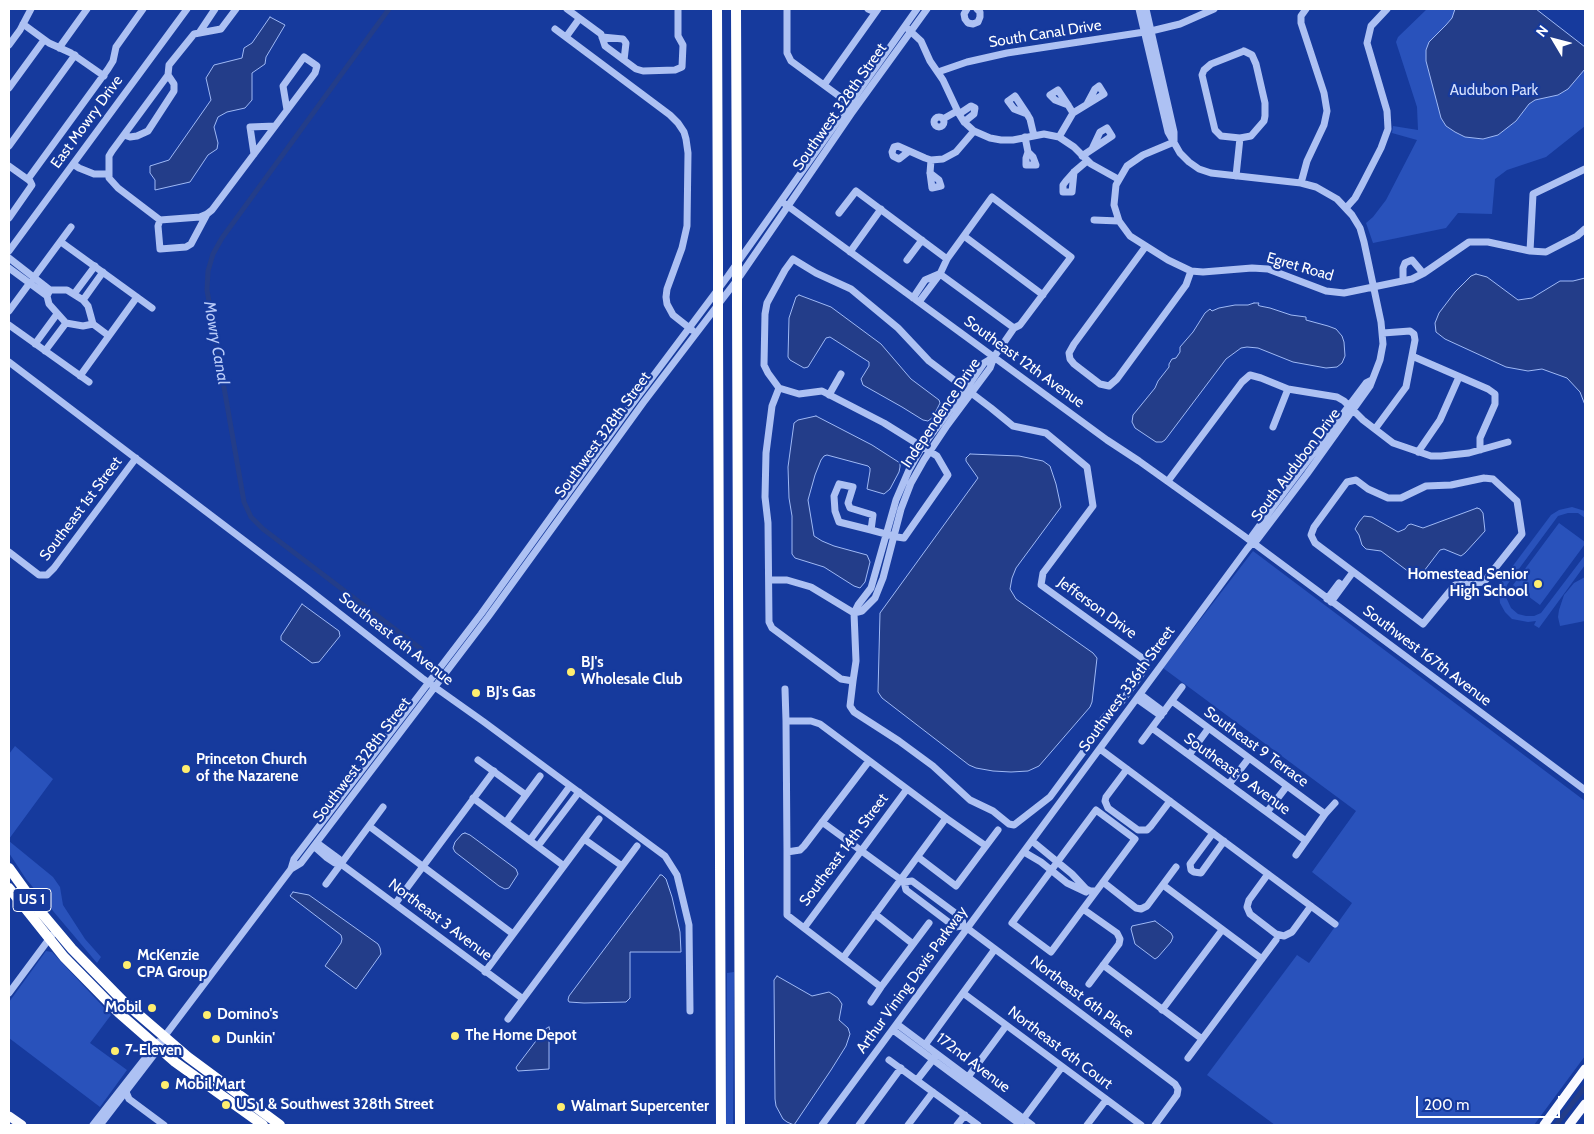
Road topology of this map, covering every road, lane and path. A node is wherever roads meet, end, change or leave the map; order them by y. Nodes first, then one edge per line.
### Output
1 (31, 9) edge
2 (87, 9) edge
3 (143, 9) edge
4 (187, 9) edge
5 (215, 9) edge
6 (236, 9) edge
7 (567, 9) edge
8 (678, 9) edge
9 (717, 9) edge
10 (736, 9) edge
11 (787, 9) edge
12 (917, 9) edge
13 (927, 9) edge
14 (967, 9) edge
15 (977, 9) edge
16 (1139, 9) edge
17 (1146, 9) edge
18 (1214, 9) edge
19 (1306, 9) edge
20 (1387, 9) edge
21 (874, 10) edge
22 (580, 19) junction
23 (23, 24) junction
24 (555, 29) dead end
25 (908, 29) junction
26 (199, 32) junction
27 (1148, 32) junction
28 (566, 37) junction
29 (602, 37) junction
30 (44, 40) junction
31 (9, 46) edge
32 (59, 48) junction
33 (75, 55) junction
34 (624, 60) junction
35 (938, 72) junction
36 (168, 75) junction
37 (104, 76) junction
38 (824, 86) junction
39 (9, 88) edge
40 (843, 99) dead end
41 (1087, 104) dead end
42 (1068, 105) dead end
43 (287, 110) junction
44 (958, 112) junction
45 (1073, 113) junction
46 (1027, 114) dead end
47 (943, 119) dead end
48 (964, 122) junction
49 (275, 126) junction
50 (974, 131) junction
51 (124, 134) junction
52 (1034, 136) junction
53 (1025, 137) junction
54 (1059, 137) junction
55 (1240, 138) junction
56 (1174, 142) junction
57 (9, 146) edge
58 (1092, 149) dead end
59 (908, 152) dead end
60 (1028, 152) dead end
61 (254, 154) junction
62 (1084, 159) junction
63 (931, 160) junction
64 (73, 164) junction
65 (10, 168) edge
66 (1585, 169) edge
67 (1074, 172) dead end
68 (930, 173) dead end
69 (109, 174) junction
70 (1236, 176) junction
71 (28, 179) junction
72 (1118, 179) junction
73 (1302, 183) junction
74 (785, 203) junction
75 (1346, 208) junction
76 (881, 209) junction
77 (839, 213) dead end
78 (207, 214) junction
79 (9, 218) edge
80 (160, 220) junction
81 (1094, 220) dead end
82 (1119, 221) junction
83 (72, 227) dead end
84 (1585, 229) edge
85 (964, 236) junction
86 (922, 240) junction
87 (61, 242) junction
88 (1146, 246) junction
89 (9, 251) edge
90 (1530, 251) junction
91 (850, 252) junction
92 (9, 258) edge
93 (947, 259) junction
94 (907, 260) dead end
95 (94, 266) junction
96 (9, 268) edge
97 (1191, 271) junction
98 (103, 272) junction
99 (1423, 273) junction
100 (940, 274) junction
101 (32, 280) junction
102 (1402, 281) junction
103 (1373, 287) junction
104 (48, 293) junction
105 (74, 294) junction
106 (1043, 295) junction
107 (137, 297) junction
108 (83, 300) junction
109 (916, 300) junction
110 (152, 308) dead end
111 (9, 311) edge
112 (57, 314) junction
113 (66, 323) junction
114 (93, 324) junction
115 (9, 325) edge
116 (690, 328) junction
117 (1014, 328) junction
118 (696, 333) junction
119 (1382, 333) junction
120 (108, 336) junction
121 (35, 344) junction
122 (45, 351) junction
123 (1412, 356) junction
124 (994, 357) junction
125 (9, 362) edge
126 (841, 374) dead end
127 (80, 376) junction
128 (1459, 377) junction
129 (89, 382) dead end
130 (780, 388) junction
131 (1288, 389) junction
132 (969, 391) junction
133 (829, 395) junction
134 (1351, 409) junction
135 (1273, 427) dead end
136 (1375, 429) junction
137 (1508, 442) dead end
138 (925, 450) junction
139 (1480, 450) junction
140 (1418, 452) junction
141 (136, 458) junction
142 (1168, 481) junction
143 (871, 530) junction
144 (885, 534) junction
145 (893, 536) junction
146 (1252, 543) junction
147 (9, 552) edge
148 (1352, 570) junction
149 (770, 580) junction
150 (1329, 601) junction
151 (854, 613) junction
152 (853, 680) junction
153 (432, 685) junction
154 (1182, 687) dead end
155 (785, 689) dead end
156 (1139, 697) junction
157 (1172, 701) junction
158 (1109, 712) junction
159 (1162, 714) junction
160 (786, 721) junction
161 (1121, 721) junction
162 (1152, 728) junction
163 (1208, 729) junction
164 (1142, 741) dead end
165 (1100, 749) junction
166 (1189, 755) junction
167 (1249, 758) junction
168 (478, 760) dead end
169 (869, 760) junction
170 (1127, 769) junction
171 (494, 772) junction
172 (540, 776) dead end
173 (1229, 784) junction
174 (570, 786) junction
175 (1287, 786) junction
176 (907, 789) junction
177 (1585, 790) edge
178 (579, 792) junction
179 (526, 795) junction
180 (473, 798) junction
181 (1170, 801) junction
182 (1335, 803) dead end
183 (383, 807) dead end
184 (1267, 812) junction
185 (1325, 814) junction
186 (946, 818) junction
187 (599, 819) dead end
188 (506, 822) junction
189 (822, 822) junction
190 (369, 826) junction
191 (538, 829) junction
192 (998, 830) dead end
193 (1213, 833) junction
194 (546, 835) junction
195 (584, 839) junction
196 (530, 840) junction
197 (1032, 841) junction
198 (1306, 841) junction
199 (1224, 842) junction
200 (315, 845) junction
201 (538, 846) junction
202 (637, 846) dead end
203 (986, 846) junction
204 (861, 850) junction
205 (787, 852) junction
206 (1024, 852) junction
207 (1296, 854) dead end
208 (918, 857) junction
209 (1057, 862) junction
210 (341, 864) junction
211 (423, 866) junction
212 (564, 866) junction
213 (622, 866) junction
214 (1176, 867) dead end
215 (9, 868) edge
216 (291, 869) junction
217 (1051, 870) junction
218 (1268, 874) junction
219 (1078, 879) junction
220 (902, 881) junction
221 (1103, 882) junction
222 (326, 884) dead end
223 (1072, 885) junction
224 (1163, 885) junction
225 (9, 888) edge
226 (924, 890) junction
227 (1095, 891) junction
228 (918, 899) junction
229 (1089, 899) junction
230 (395, 904) junction
231 (1311, 906) junction
232 (1083, 908) junction
233 (875, 914) junction
234 (929, 923) dead end
235 (1335, 924) dead end
236 (965, 927) junction
237 (804, 928) junction
238 (56, 930) junction
239 (1222, 930) junction
240 (514, 934) junction
241 (49, 940) junction
242 (1276, 940) dead end
243 (913, 944) junction
244 (995, 949) junction
245 (843, 958) junction
246 (1262, 959) junction
247 (1103, 965) junction
248 (486, 972) junction
249 (1089, 984) dead end
250 (882, 987) junction
251 (9, 993) edge
252 (963, 993) junction
253 (523, 999) junction
254 (871, 1002) dead end
255 (1162, 1010) junction
256 (690, 1011) dead end
257 (508, 1018) dead end
258 (1006, 1026) junction
259 (895, 1027) junction
260 (164, 1037) junction
261 (1202, 1040) junction
262 (924, 1045) junction
263 (157, 1046) junction
264 (935, 1057) junction
265 (1188, 1058) dead end
266 (889, 1060) dead end
267 (901, 1068) junction
268 (1062, 1068) junction
269 (1585, 1069) edge
270 (968, 1077) junction
271 (917, 1080) junction
272 (933, 1092) junction
273 (122, 1094) junction
274 (1106, 1100) junction
275 (1585, 1104) edge
276 (108, 1109) junction
277 (965, 1115) junction
278 (9, 1116) edge
279 (1021, 1123) edge
280 (22, 1125) edge
281 (93, 1125) edge
282 (100, 1125) edge
283 (164, 1125) edge
284 (263, 1125) edge
285 (280, 1125) edge
286 (721, 1125) edge
287 (740, 1125) edge
288 (822, 1125) edge
289 (859, 1125) edge
290 (908, 1125) edge
291 (957, 1125) edge
292 (978, 1125) edge
293 (1032, 1125) edge
294 (1087, 1125) edge
295 (1141, 1125) edge
296 (1155, 1125) edge
297 (1544, 1125) edge
298 (1569, 1125) edge

1 - 23 street
2 - 32 street
3 - 37 street
4 - 64 street, East Mowry Drive
5 - 26 street
6 - 26 street
7 - 22 street
8 - 34 street
9 - 286 highway, bridge
10 - 287 highway, bridge
11 - 38 street
12 - 25 street, Southwest 328th Street
13 - 25 street, Southwest 328th Street
14 - 15 street
16 - 27 street, South Audubon Drive
17 - 27 street, South Audubon Drive
18 - 27 street, South Canal Drive
19 - 73 street
20 - 75 street
21 - 38 street
22 - 28 street
22 - 29 street
23 - 30 street
23 - 31 street
24 - 28 street
25 - 35 street
25 - 74 street, Southwest 328th Street
26 - 36 street
27 - 35 street, South Canal Drive
27 - 56 street, South Audubon Drive
28 - 116 street
29 - 34 street
29 - 34 street
30 - 32 street
30 - 39 street
32 - 33 street
33 - 37 street
33 - 57 street
35 - 44 street
36 - 51 street
36 - 51 street
37 - 71 street
38 - 40 street
41 - 45 street
42 - 45 street
43 - 43 street
43 - 49 street
44 - 47 street
44 - 48 street
44 - 48 street
45 - 54 street
46 - 52 street
48 - 50 street
49 - 61 street
49 - 61 street
50 - 53 street
50 - 63 street
51 - 69 street
52 - 53 street
52 - 54 street
53 - 60 street
54 - 62 street
55 - 55 street
55 - 70 street
56 - 70 street, South Audubon Drive
56 - 72 street
58 - 62 street
59 - 63 street
61 - 78 street
62 - 67 street
62 - 72 street
63 - 68 street
64 - 69 street
64 - 89 street, East Mowry Drive
65 - 71 street
66 - 90 street
69 - 80 street
70 - 73 street, South Audubon Drive
71 - 79 street
72 - 82 street
73 - 75 street, South Audubon Drive
74 - 91 street, Southeast 12th Avenue
74 - 116 street, Southwest 328th Street
74 - 118 street, Southwest 328th Street
75 - 103 street, South Audubon Drive
76 - 77 street
76 - 86 street
76 - 91 street
78 - 80 street
78 - 80 street
81 - 82 street
82 - 88 street, Egret Road
83 - 87 street
84 - 90 street, Egret Road
85 - 93 street
85 - 106 street
85 - 106 street, Independence Drive
86 - 93 street
86 - 94 street
87 - 95 street
87 - 101 street
88 - 97 street, Egret Road
88 - 97 street
90 - 99 street, Egret Road
91 - 109 street, Southeast 12th Avenue
92 - 101 street
93 - 100 street
95 - 98 street
95 - 105 street
96 - 101 street
97 - 103 street, Egret Road
98 - 107 street
98 - 108 street
99 - 102 street, Egret Road
99 - 102 street
100 - 109 street
100 - 117 street
101 - 104 street
101 - 111 street
102 - 103 street, Egret Road
103 - 119 street, South Audubon Drive
104 - 105 street
104 - 112 street
105 - 108 street
106 - 117 street, Independence Drive
107 - 110 street
107 - 120 street
108 - 114 street
109 - 124 street, Southeast 12th Avenue
112 - 113 street
112 - 121 street
113 - 114 street
113 - 122 street
114 - 120 street
115 - 121 street
116 - 118 street
116 - 153 street, Southwest 328th Street
117 - 124 street, Independence Drive
118 - 153 street, Southwest 328th Street
119 - 123 street
119 - 134 street, South Audubon Drive
120 - 127 street
121 - 122 street
122 - 127 street
123 - 128 street
123 - 136 street
124 - 132 street, Independence Drive
124 - 142 street, Southeast 12th Avenue
125 - 141 street, Southeast 6th Avenue
126 - 133 street
127 - 129 street
128 - 139 street
128 - 140 street
130 - 132 street
130 - 133 street
130 - 149 street
131 - 134 street
131 - 135 street
131 - 142 street
132 - 138 street, Independence Drive
132 - 158 street, Jefferson Drive
133 - 138 street
134 - 136 street
134 - 146 street, South Audubon Drive
136 - 140 street
137 - 139 street
138 - 144 street, Independence Drive
138 - 145 street, Independence Drive
138 - 145 street
139 - 140 street
141 - 147 street, Southeast 1st Street
141 - 153 street, Southeast 6th Avenue
142 - 146 street, Southeast 12th Avenue
143 - 143 street
143 - 144 street
144 - 145 street
144 - 151 street, Independence Drive
145 - 151 street, Independence Drive
146 - 150 street, Southwest 167th Avenue
146 - 156 street, Southwest 336th Street
148 - 148 street
148 - 150 street
149 - 151 street
149 - 152 street
150 - 177 street, Southwest 167th Avenue
151 - 152 street
152 - 158 street
153 - 174 street, Southeast 6th Avenue
153 - 200 street, Southwest 328th Street
153 - 216 street, Southwest 328th Street
154 - 157 street
155 - 160 street
156 - 159 street
156 - 161 street, Southwest 336th Street
157 - 159 street
157 - 163 street, Southeast 9 Terrace
158 - 161 street
159 - 162 street
160 - 169 street
160 - 205 street
161 - 165 street, Southwest 336th Street
162 - 164 street
162 - 166 street, Southeast 9 Avenue
163 - 166 street
163 - 167 street, Southeast 9 Terrace
165 - 170 street
165 - 197 street, Southwest 336th Street
166 - 173 street, Southeast 9 Avenue
167 - 173 street
167 - 175 street, Southeast 9 Terrace
168 - 171 street
169 - 176 street
169 - 189 street
170 - 181 street
170 - 181 street
171 - 179 street
171 - 180 street
172 - 179 street
173 - 184 street, Southeast 9 Avenue
174 - 178 street, Southeast 6th Avenue
174 - 191 street
175 - 184 street
175 - 185 street, Southeast 9 Terrace
176 - 186 street
176 - 204 street, Southeast 14th Street
178 - 194 street
178 - 256 street, Southeast 6th Avenue
179 - 188 street
180 - 188 street
180 - 211 street
181 - 193 street
182 - 185 street
183 - 190 street
184 - 198 street, Southeast 9 Avenue
185 - 198 street
186 - 203 street
186 - 208 street
187 - 195 street
188 - 196 street
189 - 204 street
189 - 205 street
190 - 210 street
190 - 211 street
191 - 194 street
191 - 196 street
192 - 203 street
193 - 199 street
193 - 199 street
194 - 201 street
195 - 212 street
195 - 213 street
196 - 201 street
197 - 206 street, Southwest 336th Street
197 - 209 street
198 - 207 street
199 - 218 street
200 - 210 street, Northeast 3 Avenue
200 - 216 street, Southwest 328th Street
201 - 212 street
202 - 213 street
203 - 208 street
204 - 220 street
204 - 237 street, Southeast 14th Street
205 - 237 street
206 - 217 street
206 - 236 street, Arthur Vining Davis Parkway
208 - 220 street
209 - 217 street
209 - 219 street
209 - 221 street
210 - 222 street
210 - 230 street, Northeast 3 Avenue
211 - 230 street
211 - 240 street
212 - 240 street
213 - 253 street
214 - 224 street
215 - 238 highway, US 1
216 - 260 street, Southwest 328th Street
217 - 223 street
217 - 232 street
218 - 231 street
218 - 231 street
219 - 223 street
219 - 227 street
220 - 226 street
220 - 228 street
220 - 233 street
221 - 224 street
221 - 227 street
223 - 229 street
224 - 239 street
225 - 241 highway, US 1
226 - 228 street
226 - 236 street
227 - 229 street
228 - 236 street
229 - 232 street
230 - 248 street, Northeast 3 Avenue
231 - 235 street
232 - 247 street
233 - 243 street
233 - 245 street
234 - 243 street
236 - 244 street, Northeast 6th Place
236 - 259 street, Arthur Vining Davis Parkway
237 - 245 street
238 - 241 street
238 - 260 highway, US 1
239 - 246 street
239 - 255 street
240 - 248 street
241 - 251 street
241 - 263 highway, US 1
242 - 246 street
243 - 250 street
244 - 252 street
244 - 296 street, Northeast 6th Place
245 - 250 street
246 - 261 street
247 - 249 street
247 - 255 street
248 - 253 street, Northeast 3 Avenue
250 - 254 street
252 - 258 street, Northeast 6th Court
252 - 262 street
253 - 257 street
255 - 261 street
258 - 268 street, Northeast 6th Court
258 - 270 street
259 - 262 street, 172nd Avenue
259 - 264 street, 172nd Avenue
259 - 288 street, Arthur Vining Davis Parkway
260 - 263 street, Southwest 328th Street
260 - 285 highway, US 1
261 - 265 street
262 - 264 street, 172nd Avenue
263 - 273 street, Southwest 328th Street
263 - 284 highway, US 1
264 - 270 street, 172nd Avenue
264 - 271 street
264 - 279 street, 172nd Avenue
266 - 267 street
267 - 271 street
267 - 289 street
268 - 274 street, Northeast 6th Court
268 - 279 street
269 - 297 main road
270 - 279 street, 172nd Avenue
271 - 272 street
272 - 277 street
272 - 290 street
273 - 276 street, Southwest 328th Street
273 - 283 street
274 - 294 street
274 - 295 street, Northeast 6th Court
275 - 298 main road
276 - 281 street
276 - 282 street
277 - 291 street
277 - 292 street
278 - 280 main road
279 - 293 street, 172nd Avenue

